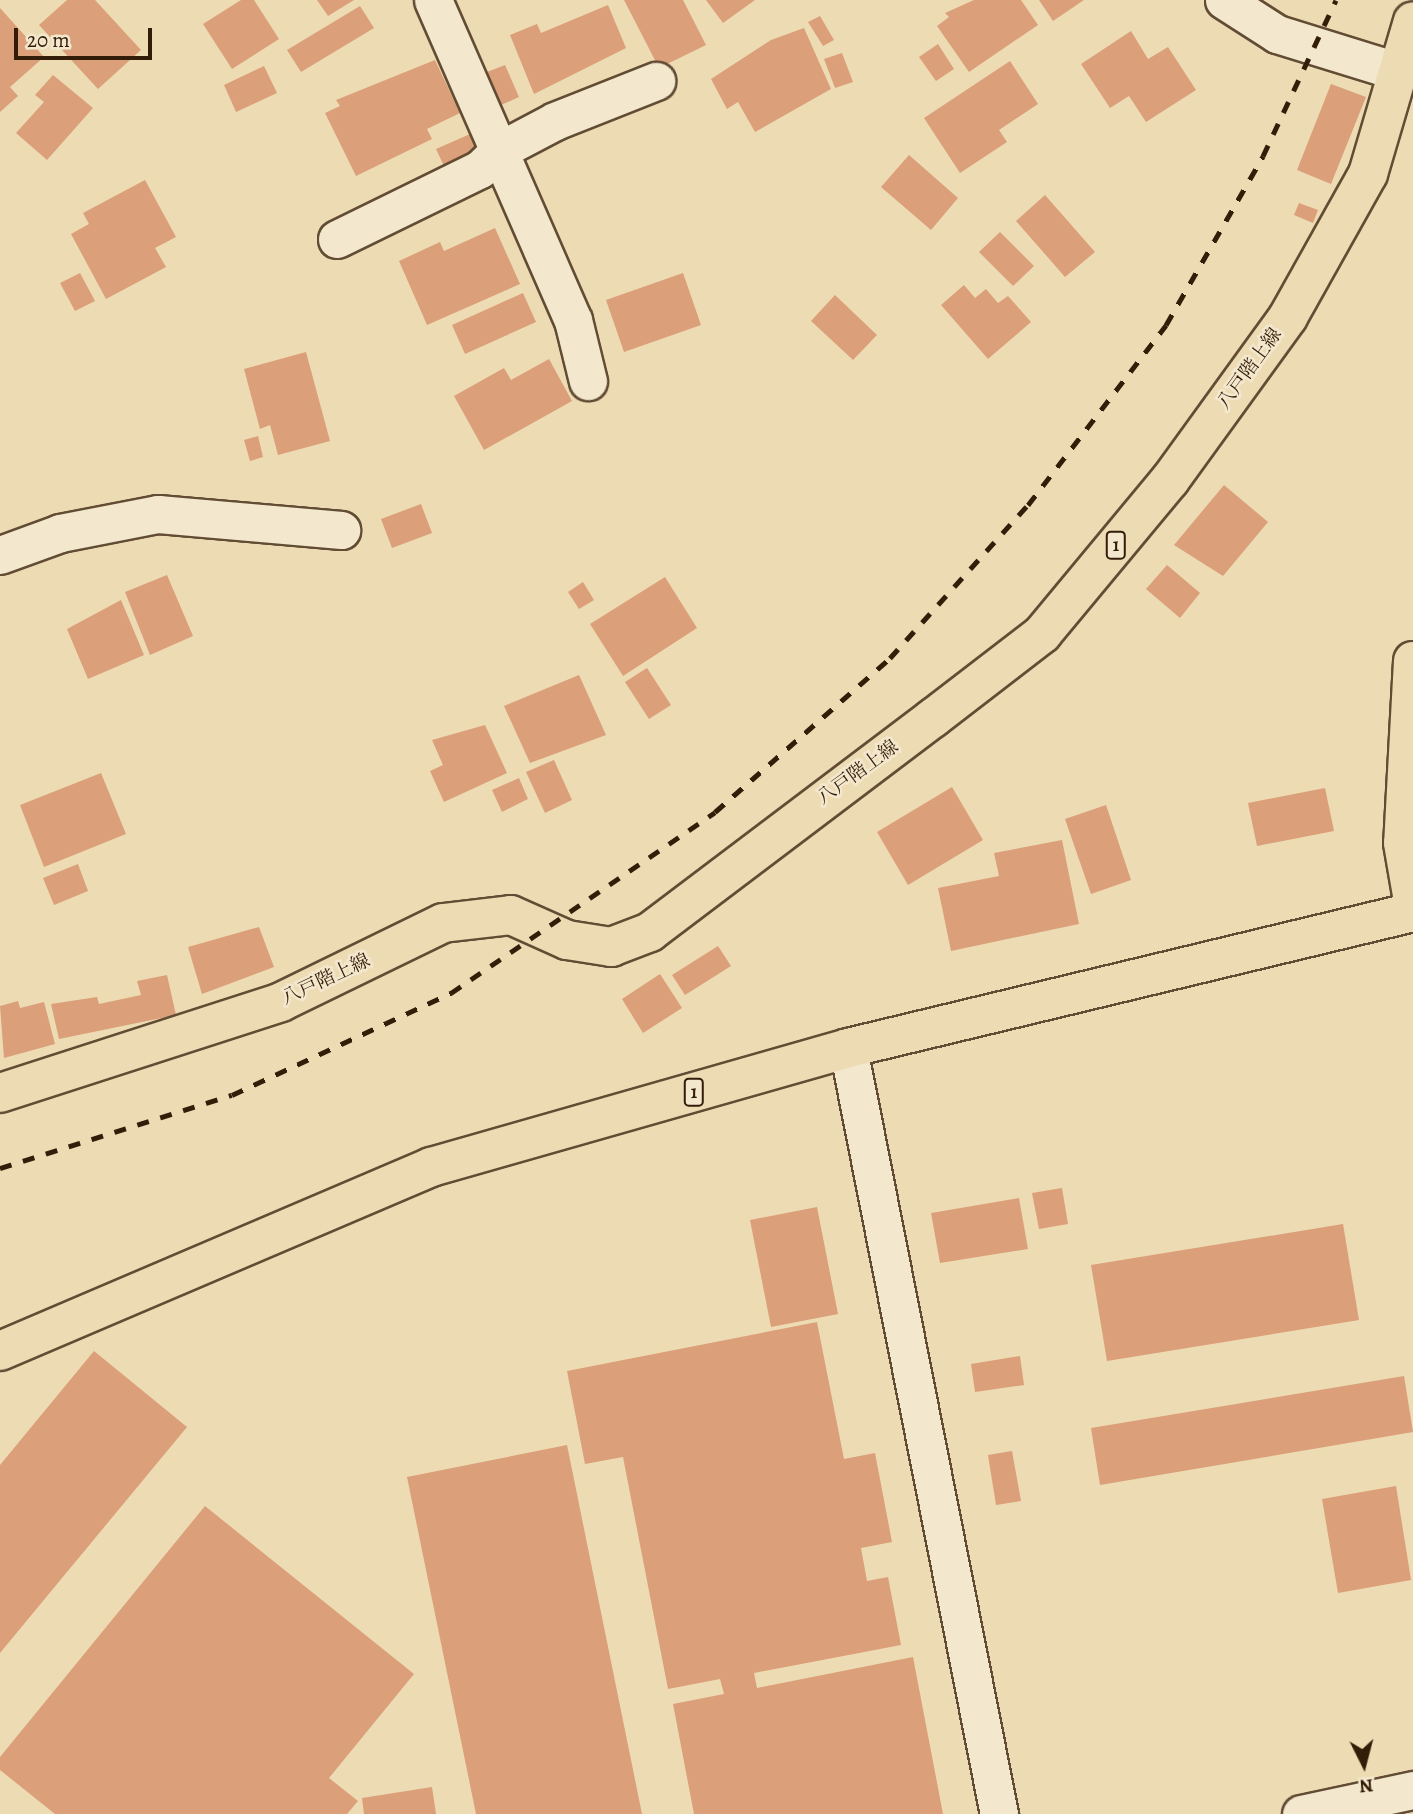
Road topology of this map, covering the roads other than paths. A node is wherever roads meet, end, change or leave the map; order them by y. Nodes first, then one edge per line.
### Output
1 (433, 0) edge
2 (1224, 0) edge
3 (1413, 22) edge
4 (1399, 72) junction
5 (656, 81) dead end
6 (500, 150) junction
7 (337, 239) dead end
8 (588, 381) dead end
9 (341, 530) dead end
10 (0, 555) edge
11 (1413, 661) edge
12 (1413, 901) edge
13 (1413, 912) edge
14 (849, 1048) junction
15 (0, 1093) edge
16 (0, 1351) edge
17 (1413, 1790) edge
18 (999, 1814) edge
19 (1301, 1814) edge

1 - 6 street
2 - 4 street
3 - 4 main road, 八戸階上線 / 1
4 - 15 main road, 八戸階上線 / 1
5 - 6 street
6 - 7 street
6 - 8 street
9 - 10 street
11 - 12 main road
13 - 14 main road, 1
14 - 16 main road, 1
14 - 18 street
17 - 19 street

